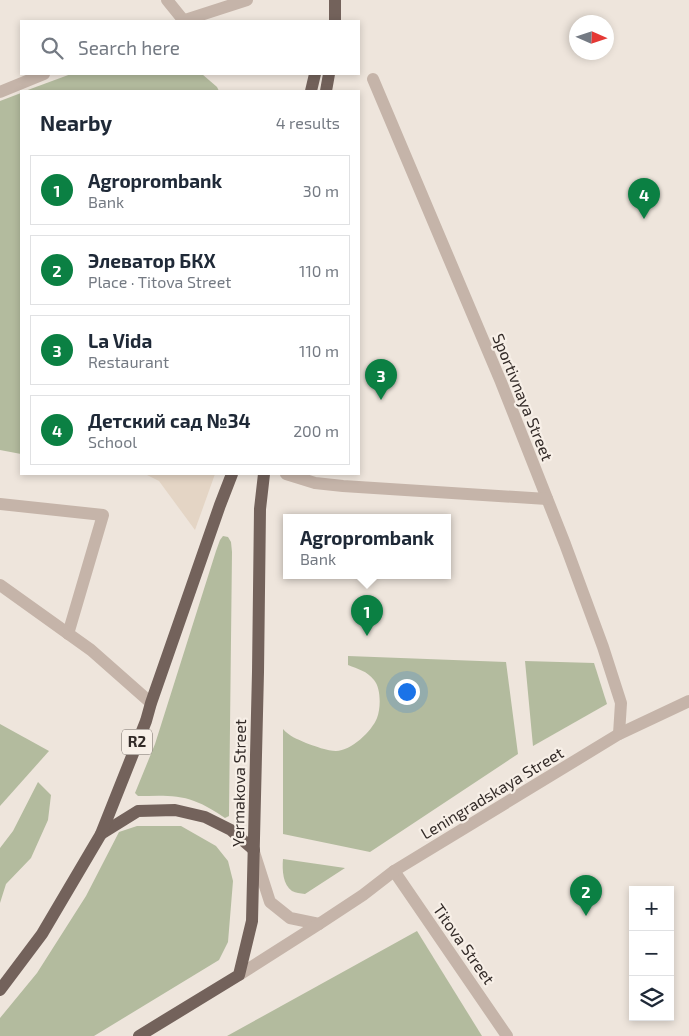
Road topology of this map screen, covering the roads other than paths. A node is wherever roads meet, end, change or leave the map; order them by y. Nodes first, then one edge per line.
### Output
1 (167, 0) edge
2 (247, 0) edge
3 (335, 2) edge
4 (182, 20) edge
5 (186, 20) edge
6 (328, 20) edge
7 (335, 20) edge
8 (42, 75) edge
9 (315, 75) edge
10 (329, 75) edge
11 (373, 79) dead end
12 (311, 90) edge
13 (326, 90) edge
14 (0, 92) edge
15 (232, 475) edge
16 (264, 475) edge
17 (289, 475) edge
18 (547, 499) junction
19 (0, 504) edge
20 (0, 585) edge
21 (68, 634) junction
22 (689, 701) edge
23 (151, 702) junction
24 (620, 734) junction
25 (101, 834) junction
26 (254, 850) junction
27 (394, 871) junction
28 (319, 924) junction
29 (239, 975) junction
30 (0, 990) edge
31 (138, 1036) edge
32 (508, 1036) edge

1 - 4 street
2 - 5 street
3 - 6 main road
3 - 7 main road
8 - 14 street
9 - 12 main road
10 - 13 main road
11 - 18 street, Sportivnaya Street
15 - 23 main road, R2
16 - 26 main road, Yermakova Street
17 - 18 street
18 - 24 street, Sportivnaya Street
19 - 21 street
20 - 21 street
21 - 23 street
22 - 24 street, Leningradskaya Street
23 - 25 main road, R2
24 - 27 street, Leningradskaya Street
25 - 26 main road
25 - 30 main road, R2
26 - 28 street
26 - 29 main road, Yermakova Street
27 - 28 street, Leningradskaya Street
27 - 32 street, Titova Street
28 - 29 street, Leningradskaya Street
29 - 31 main road

